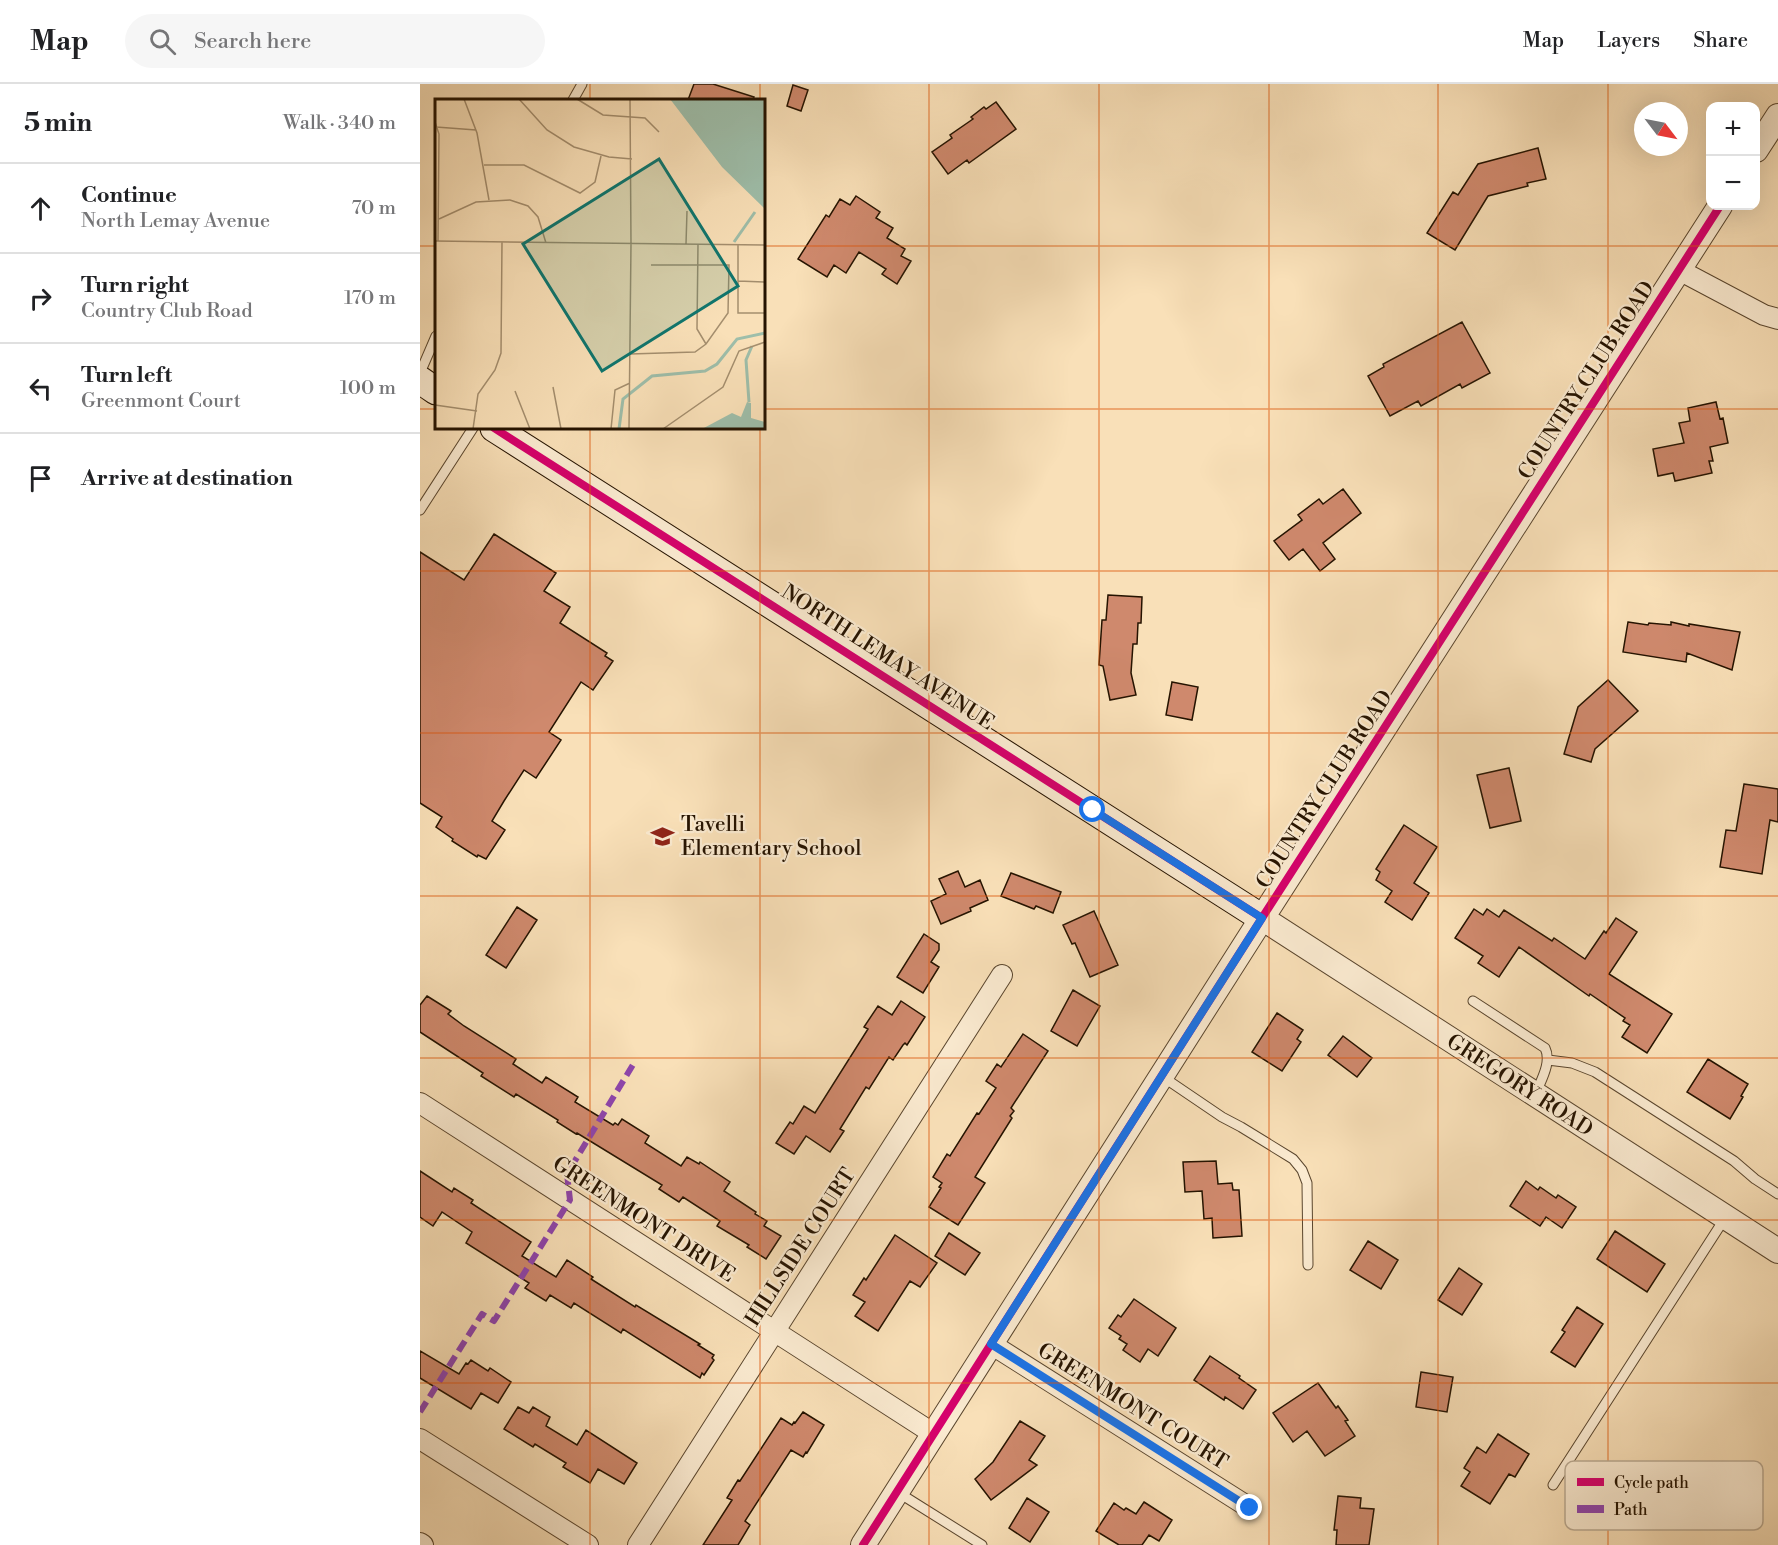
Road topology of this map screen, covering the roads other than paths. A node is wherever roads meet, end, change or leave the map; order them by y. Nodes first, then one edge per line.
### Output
1 (582, 84) edge
2 (574, 99) edge
3 (1778, 116) edge
4 (1760, 143) edge
5 (1717, 210) edge
6 (1679, 270) junction
7 (1778, 319) edge
8 (435, 338) edge
9 (420, 373) edge
10 (420, 380) edge
11 (435, 390) edge
12 (472, 429) edge
13 (496, 429) edge
14 (420, 510) edge
15 (1262, 918) junction
16 (1002, 975) dead end
17 (1473, 1000) dead end
18 (1548, 1060) junction
19 (1161, 1076) junction
20 (1536, 1095) junction
21 (420, 1103) edge
22 (1778, 1194) edge
23 (1725, 1218) junction
24 (1778, 1251) edge
25 (1308, 1265) dead end
26 (774, 1331) junction
27 (991, 1344) junction
28 (934, 1434) junction
29 (420, 1439) edge
30 (1568, 1461) edge
31 (1565, 1466) edge
32 (1553, 1485) dead end
33 (897, 1492) junction
34 (1250, 1508) dead end
35 (588, 1545) edge
36 (639, 1545) edge
37 (863, 1545) edge
38 (982, 1545) edge

1 - 2 lane
3 - 4 street
5 - 6 street, COUNTRY CLUB ROAD
6 - 7 street
6 - 15 street, COUNTRY CLUB ROAD
8 - 9 lane
10 - 11 main road
12 - 14 lane
13 - 15 main road, NORTH LEMAY AVENUE
15 - 19 street, COUNTRY CLUB ROAD
15 - 20 street, GREGORY ROAD
16 - 26 street, HILLSIDE COURT
17 - 18 lane
18 - 20 lane
18 - 22 lane
19 - 25 lane
19 - 27 street, COUNTRY CLUB ROAD
20 - 23 street, GREGORY ROAD
21 - 26 street, GREENMONT DRIVE
23 - 24 street, GREGORY ROAD
23 - 30 lane
26 - 28 street, GREENMONT DRIVE
26 - 36 street, HILLSIDE COURT
27 - 28 street, COUNTRY CLUB ROAD
27 - 34 street, GREENMONT COURT
28 - 33 street, COUNTRY CLUB ROAD
29 - 35 street
31 - 32 lane
33 - 37 street, COUNTRY CLUB ROAD
33 - 38 lane

